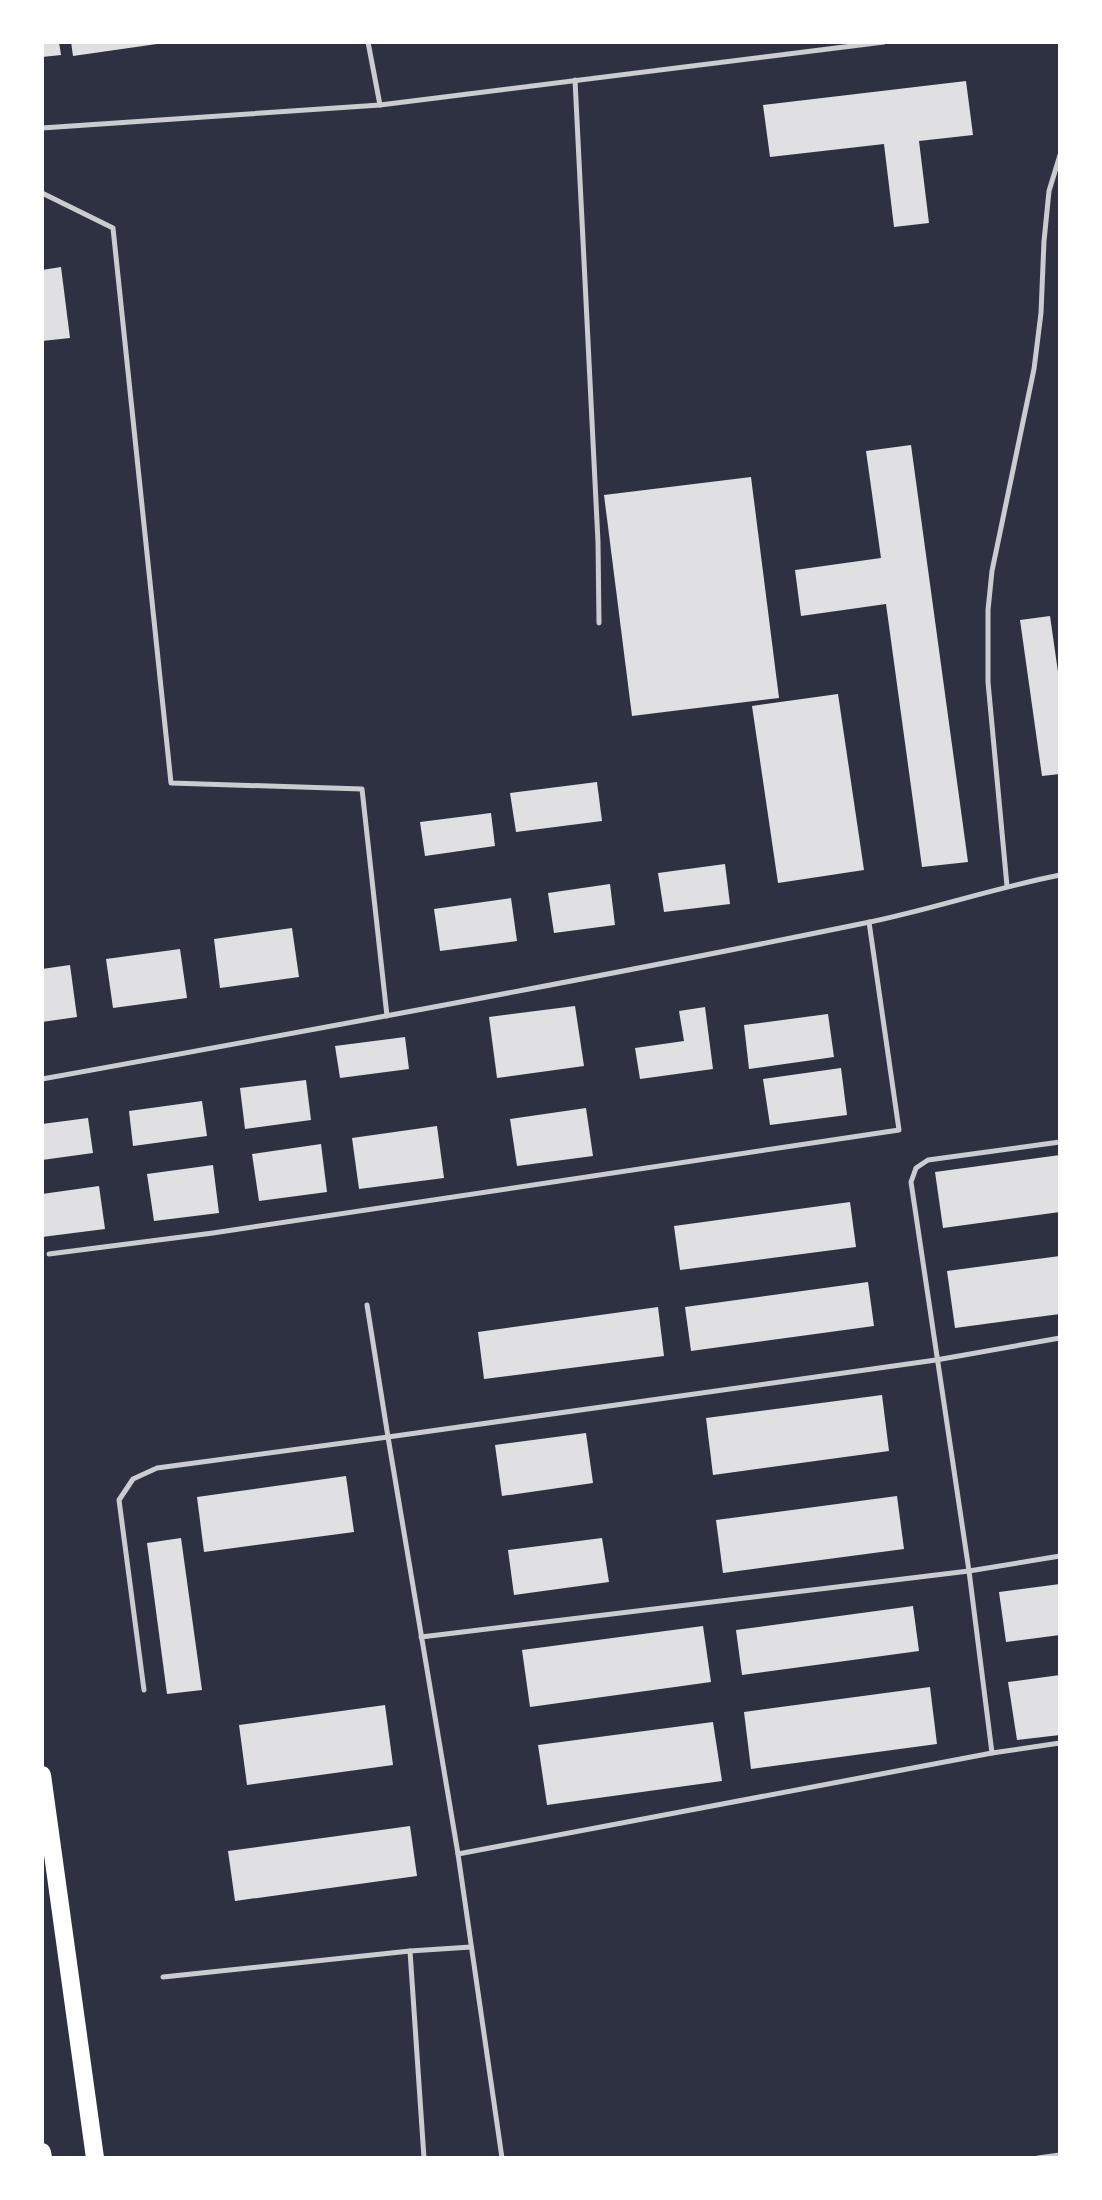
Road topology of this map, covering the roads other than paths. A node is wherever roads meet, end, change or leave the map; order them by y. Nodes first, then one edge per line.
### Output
1 (368, 42) edge
2 (884, 42) edge
3 (575, 80) junction
4 (380, 105) junction
5 (42, 128) edge
6 (1060, 155) edge
7 (42, 192) edge
8 (600, 622) dead end
9 (1060, 875) edge
10 (1007, 886) junction
11 (869, 922) junction
12 (387, 1016) junction
13 (42, 1079) edge
14 (1060, 1142) edge
15 (49, 1254) dead end
16 (367, 1305) dead end
17 (1060, 1338) edge
18 (936, 1360) junction
19 (388, 1437) junction
20 (1060, 1556) edge
21 (969, 1571) junction
22 (421, 1637) junction
23 (144, 1690) dead end
24 (1060, 1743) edge
25 (992, 1753) junction
26 (42, 1775) edge
27 (457, 1854) junction
28 (471, 1947) junction
29 (410, 1951) junction
30 (163, 1977) dead end
31 (42, 2152) edge
32 (1060, 2155) edge
33 (43, 2158) edge
34 (95, 2158) edge
35 (424, 2158) edge
36 (502, 2158) edge
37 (1038, 2158) edge

1 - 4 lane
2 - 3 lane
3 - 4 lane
3 - 8 lane
4 - 5 lane
6 - 10 lane
7 - 12 lane
9 - 10 lane
10 - 11 lane
11 - 12 lane
11 - 15 lane
12 - 13 lane
14 - 18 lane
16 - 19 lane
17 - 18 lane
18 - 19 lane
18 - 21 lane
19 - 22 lane
19 - 23 lane
20 - 21 lane
21 - 22 lane
21 - 25 lane
22 - 27 lane
24 - 25 lane
25 - 27 lane
26 - 34 main road
27 - 28 lane
28 - 29 lane
28 - 36 lane
29 - 30 lane
29 - 35 lane
31 - 33 main road
32 - 37 lane

